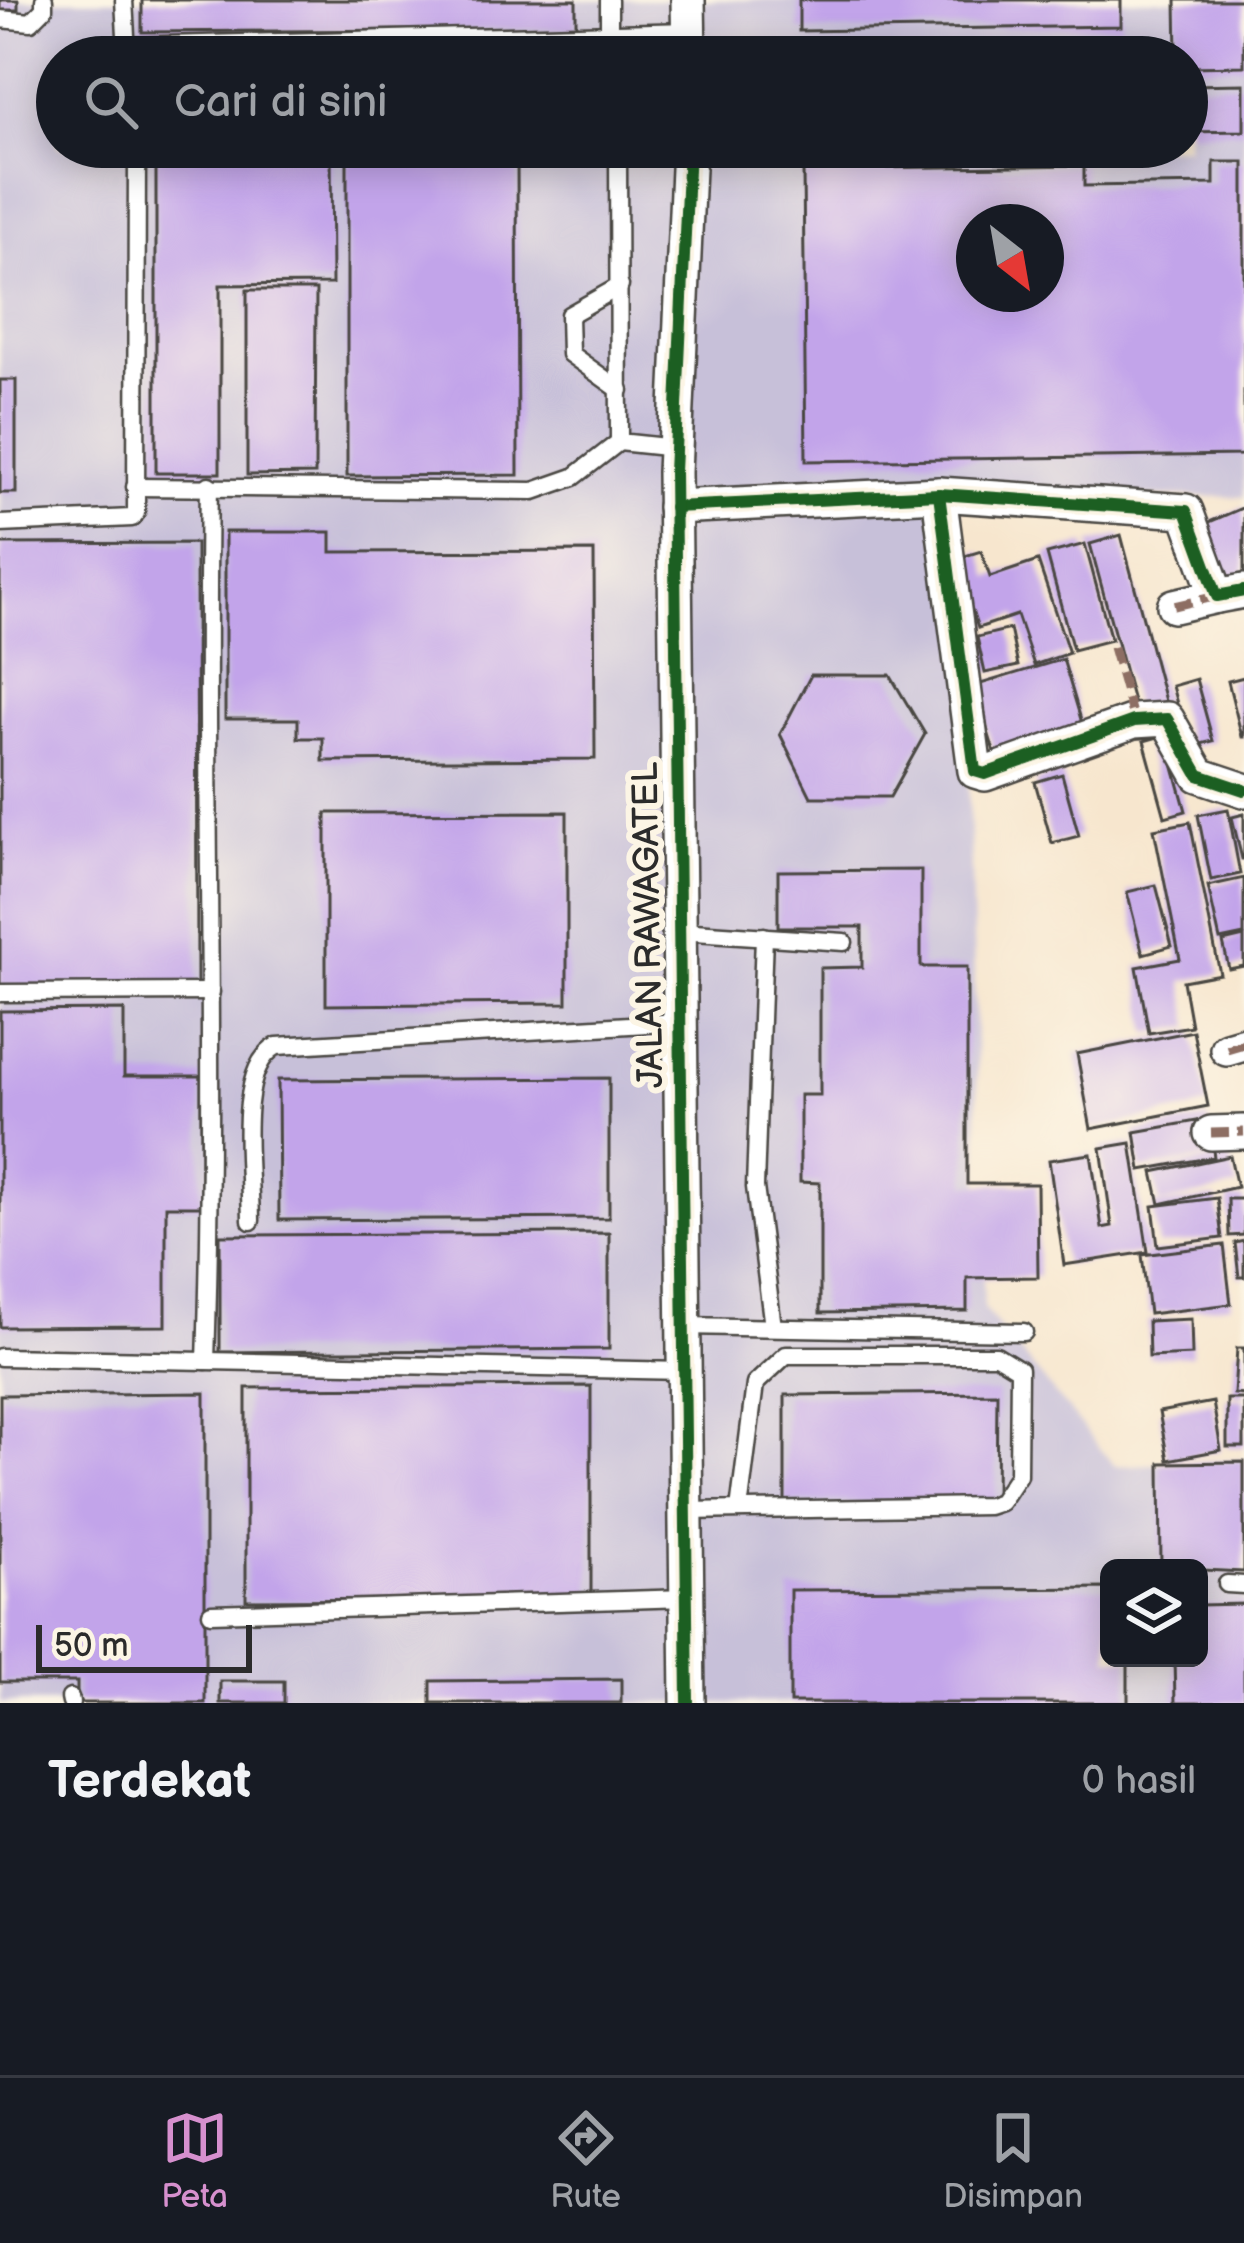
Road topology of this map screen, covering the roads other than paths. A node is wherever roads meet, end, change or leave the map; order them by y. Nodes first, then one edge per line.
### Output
1 (44, 0) edge
2 (124, 0) edge
3 (609, 0) edge
4 (0, 19) edge
5 (689, 29) edge
6 (610, 33) junction
7 (126, 36) edge
8 (530, 36) edge
9 (137, 168) edge
10 (618, 168) edge
11 (688, 168) edge
12 (620, 286) junction
13 (620, 390) junction
14 (620, 442) junction
15 (675, 448) junction
16 (208, 485) junction
17 (135, 487) junction
18 (940, 494) junction
19 (674, 507) junction
20 (0, 524) edge
21 (1230, 593) edge
22 (1174, 605) dead end
23 (1244, 790) edge
24 (679, 931) junction
25 (764, 936) junction
26 (844, 942) dead end
27 (211, 992) junction
28 (0, 993) edge
29 (680, 1022) junction
30 (251, 1221) dead end
31 (684, 1326) junction
32 (773, 1327) junction
33 (1024, 1332) dead end
34 (0, 1357) edge
35 (206, 1361) junction
36 (684, 1371) junction
37 (739, 1510) junction
38 (686, 1511) junction
39 (687, 1598) junction
40 (212, 1613) dead end
41 (688, 1703) edge

1 - 4 lane
2 - 7 lane
3 - 6 lane
5 - 6 lane
6 - 8 lane
9 - 17 lane
10 - 12 lane
11 - 15 street, JALAN RAWAGATEL
12 - 13 lane
12 - 13 lane
13 - 14 lane
14 - 15 lane
14 - 16 lane
15 - 19 street, JALAN RAWAGATEL
16 - 17 lane
16 - 27 lane
17 - 20 lane
18 - 19 street
18 - 21 street
18 - 23 street
19 - 24 street, JALAN RAWAGATEL
21 - 22 street
24 - 25 lane
24 - 29 street, JALAN RAWAGATEL
25 - 26 lane
25 - 32 lane
27 - 28 lane
27 - 35 lane
29 - 30 lane
29 - 31 street, JALAN RAWAGATEL
31 - 32 lane
31 - 36 street, JALAN RAWAGATEL
32 - 33 lane
34 - 35 lane
35 - 36 lane
36 - 38 street, JALAN RAWAGATEL
37 - 37 lane
37 - 38 lane
38 - 39 street, JALAN RAWAGATEL
39 - 40 lane
39 - 41 street, JALAN RAWAGATEL

